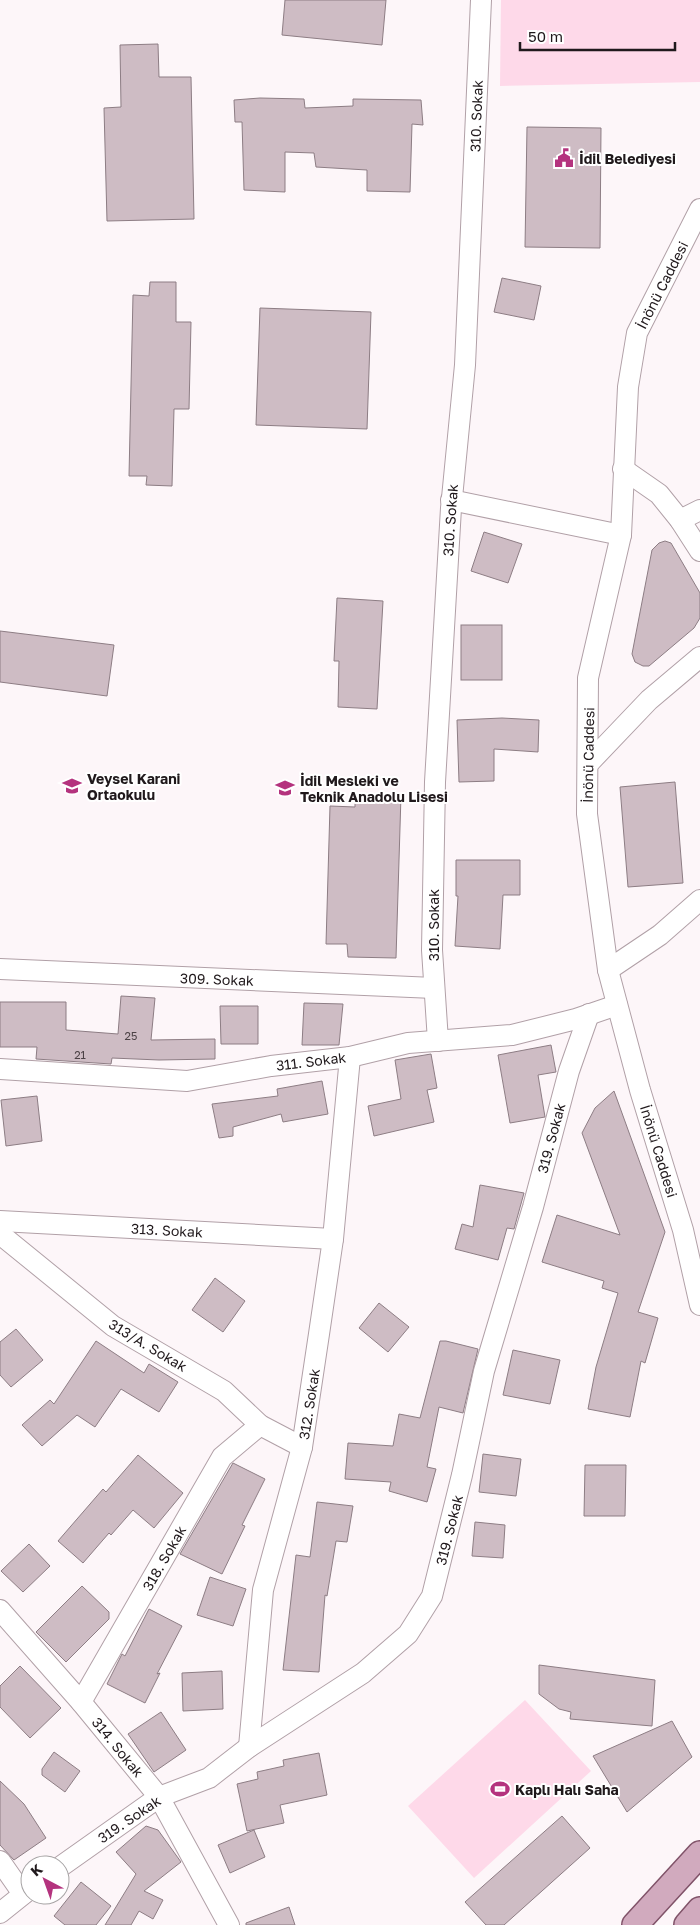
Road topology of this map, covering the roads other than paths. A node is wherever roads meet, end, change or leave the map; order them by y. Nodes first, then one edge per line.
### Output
1 (481, 0) edge
2 (700, 209) edge
3 (623, 469) junction
4 (451, 500) junction
5 (700, 510) edge
6 (680, 520) junction
7 (620, 535) junction
8 (700, 551) edge
9 (700, 657) edge
10 (588, 764) junction
11 (700, 900) edge
12 (0, 969) edge
13 (608, 970) junction
14 (434, 988) junction
15 (617, 1005) junction
16 (589, 1014) junction
17 (438, 1041) junction
18 (350, 1057) junction
19 (0, 1069) edge
20 (0, 1221) edge
21 (0, 1234) edge
22 (333, 1239) junction
23 (700, 1305) edge
24 (260, 1424) junction
25 (302, 1446) junction
26 (0, 1610) edge
27 (81, 1702) junction
28 (248, 1747) junction
29 (159, 1797) junction
30 (700, 1854) edge
31 (0, 1860) edge
32 (70, 1860) edge
33 (20, 1884) edge
34 (20, 1896) edge
35 (700, 1910) edge
36 (0, 1913) edge
37 (229, 1925) edge
38 (635, 1925) edge
39 (687, 1925) edge

1 - 4 street, 310. Sokak
2 - 3 street, İnönü Caddesi
3 - 6 street
3 - 7 street, İnönü Caddesi
4 - 7 street
4 - 14 street, 310. Sokak
5 - 6 street
6 - 8 street
7 - 10 street, İnönü Caddesi
9 - 10 street
10 - 13 street, İnönü Caddesi
11 - 13 street
12 - 14 street, 309. Sokak
13 - 15 street, İnönü Caddesi
14 - 17 street, 310. Sokak
15 - 16 street, 311. Sokak
15 - 23 street, İnönü Caddesi
16 - 17 street, 311. Sokak
16 - 28 street, 319. Sokak
17 - 18 street, 311. Sokak
18 - 19 street, 311. Sokak
18 - 22 street, 312. Sokak
20 - 22 street, 313. Sokak
21 - 24 street, 313/A. Sokak
22 - 25 street, 312. Sokak
24 - 25 street, 313/A. Sokak
24 - 27 street, 318. Sokak
25 - 28 street, 312. Sokak
26 - 27 street, 314. Sokak
27 - 29 street, 314. Sokak
28 - 29 street, 319. Sokak
29 - 32 street, 319. Sokak
29 - 37 street, 314. Sokak
30 - 38 main road
31 - 33 street
34 - 36 street
35 - 39 main road

